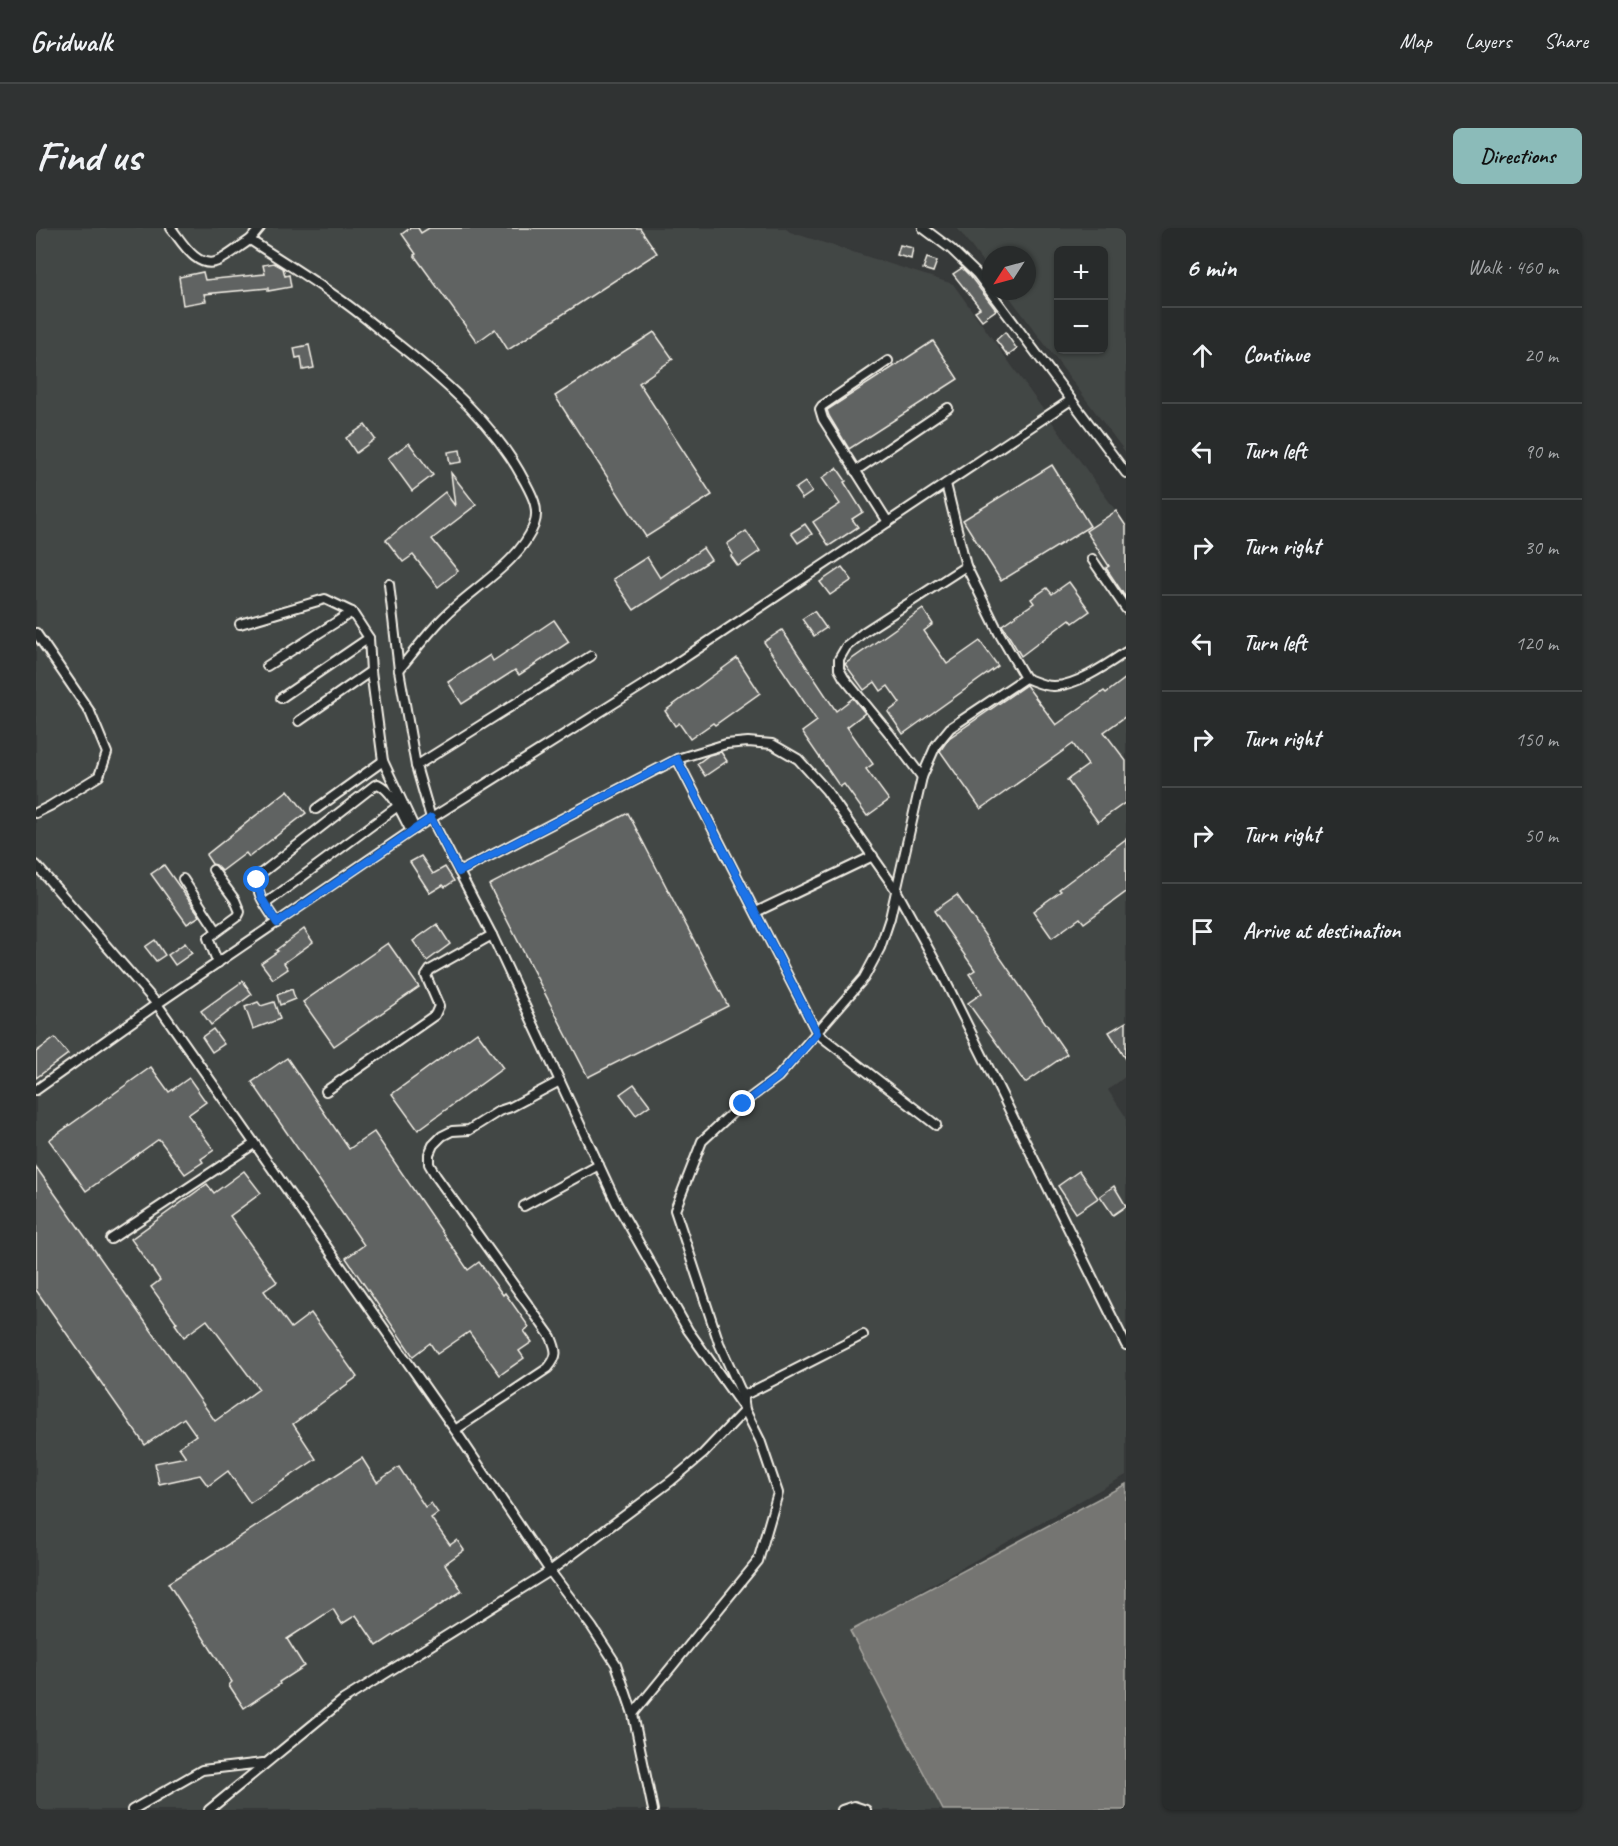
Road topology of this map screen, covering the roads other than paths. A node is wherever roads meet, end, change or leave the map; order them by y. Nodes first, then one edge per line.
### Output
1 (171, 228) edge
2 (260, 228) edge
3 (923, 228) edge
4 (250, 240) junction
5 (888, 361) dead end
6 (1071, 400) junction
7 (948, 408) dead end
8 (855, 471) junction
9 (1126, 473) edge
10 (946, 484) junction
11 (888, 522) junction
12 (1092, 560) dead end
13 (966, 566) junction
14 (389, 584) dead end
15 (1126, 609) edge
16 (352, 612) junction
17 (240, 624) dead end
18 (36, 633) edge
19 (369, 638) junction
20 (1126, 652) edge
21 (591, 656) dead end
22 (267, 666) dead end
23 (399, 670) junction
24 (371, 671) junction
25 (1025, 678) junction
26 (280, 698) dead end
27 (299, 721) dead end
28 (677, 759) junction
29 (383, 761) junction
30 (416, 766) junction
31 (922, 777) junction
32 (398, 806) junction
33 (316, 809) dead end
34 (36, 813) edge
35 (431, 818) junction
36 (413, 830) junction
37 (873, 856) junction
38 (36, 865) edge
39 (213, 870) dead end
40 (459, 872) junction
41 (183, 879) dead end
42 (897, 890) junction
43 (265, 904) junction
44 (756, 912) junction
45 (277, 923) junction
46 (217, 931) junction
47 (492, 935) junction
48 (218, 963) junction
49 (157, 1004) junction
50 (817, 1033) junction
51 (560, 1082) junction
52 (36, 1090) edge
53 (326, 1091) dead end
54 (936, 1125) dead end
55 (254, 1144) junction
56 (599, 1165) junction
57 (524, 1206) dead end
58 (111, 1239) dead end
59 (863, 1335) dead end
60 (1126, 1346) edge
61 (743, 1396) junction
62 (745, 1410) junction
63 (455, 1430) junction
64 (550, 1571) junction
65 (633, 1714) junction
66 (265, 1763) junction
67 (132, 1810) edge
68 (209, 1810) edge
69 (653, 1810) edge
70 (842, 1810) edge
71 (866, 1810) edge

1 - 4 lane
2 - 4 lane
3 - 6 lane
4 - 23 lane
5 - 8 lane
6 - 9 lane
6 - 10 lane
7 - 8 lane
8 - 11 lane
10 - 11 lane
10 - 13 lane
11 - 35 lane
12 - 15 lane
13 - 25 lane
13 - 31 lane
14 - 23 lane
16 - 17 lane
16 - 19 lane
16 - 22 lane
18 - 34 lane
19 - 24 lane
19 - 26 lane
20 - 25 lane
21 - 30 lane
23 - 30 lane
24 - 27 lane
24 - 29 lane
25 - 31 lane
28 - 37 lane
28 - 40 lane
28 - 44 lane
29 - 33 lane
29 - 36 lane
30 - 35 lane
31 - 42 lane
32 - 36 lane
32 - 43 lane
32 - 43 lane
35 - 36 lane
35 - 40 lane
36 - 45 lane
37 - 42 lane
37 - 44 lane
38 - 49 lane
39 - 46 lane
40 - 47 lane
41 - 46 lane
42 - 50 lane
42 - 60 lane
43 - 45 lane
44 - 50 lane
45 - 48 lane
46 - 48 lane
47 - 51 lane
47 - 53 lane
48 - 49 lane
49 - 52 lane
49 - 55 lane
50 - 54 lane
50 - 61 lane
51 - 56 lane
51 - 63 lane
55 - 58 lane
55 - 63 lane
56 - 57 lane
56 - 62 lane
59 - 61 lane
61 - 62 lane
62 - 64 lane
62 - 65 lane
63 - 64 lane
64 - 65 lane
64 - 66 lane
65 - 69 lane
66 - 67 lane
66 - 68 lane
70 - 71 lane

